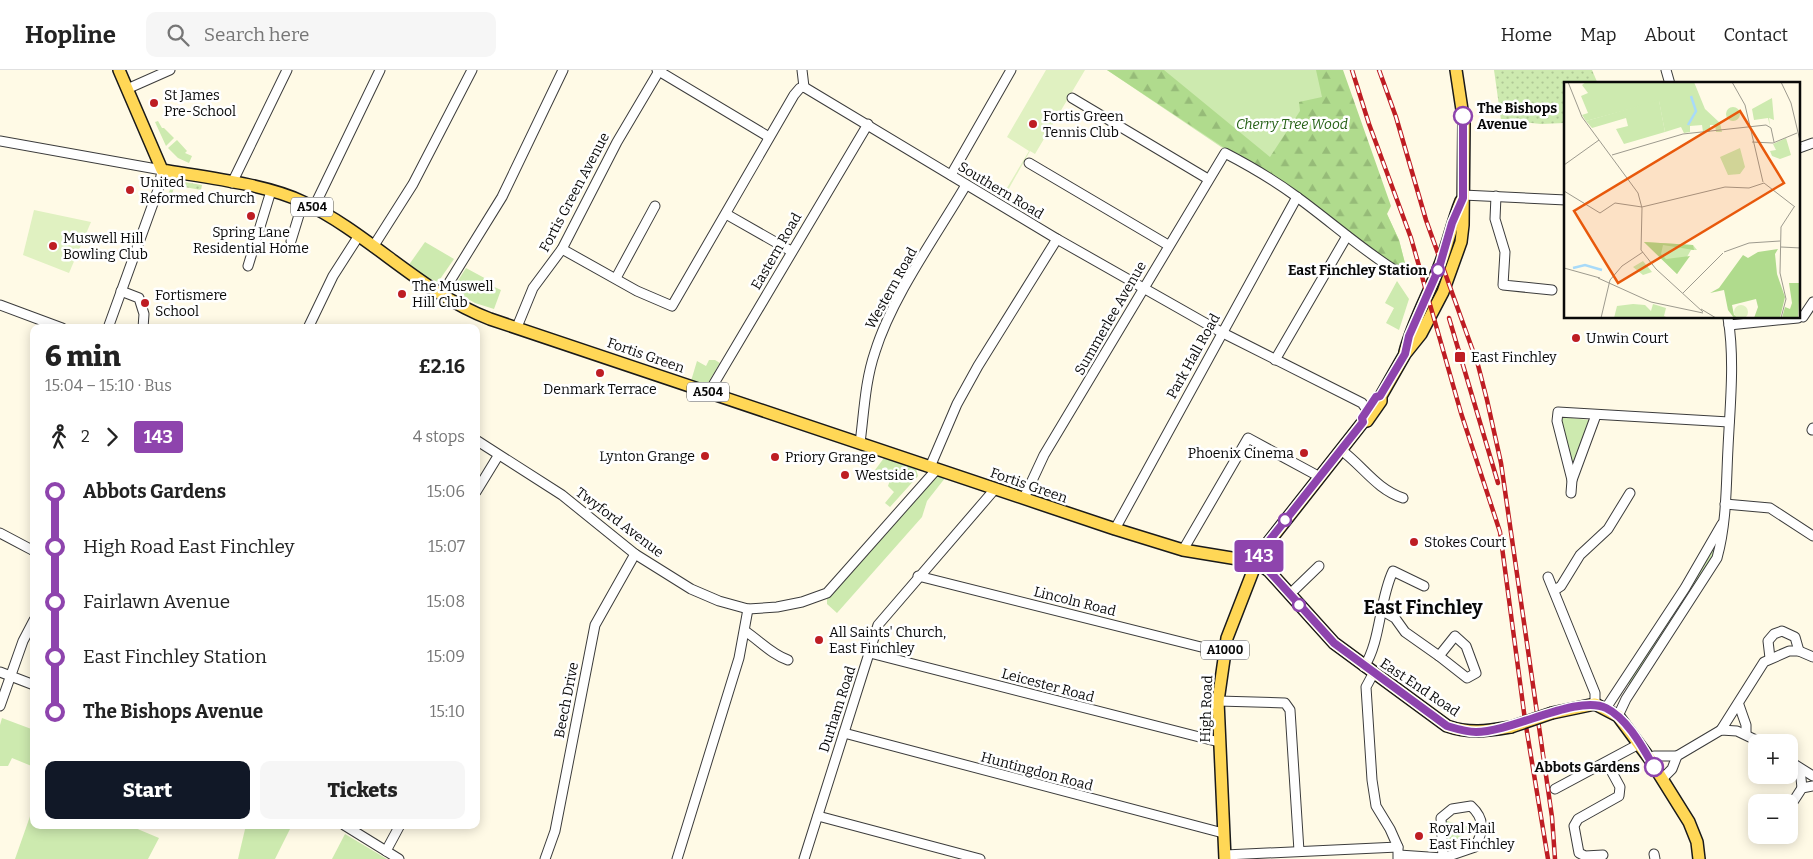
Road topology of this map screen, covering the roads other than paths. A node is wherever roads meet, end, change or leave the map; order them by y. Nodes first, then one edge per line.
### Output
1 (119, 70) edge
2 (170, 70) edge
3 (287, 70) edge
4 (380, 70) edge
5 (472, 70) edge
6 (563, 70) edge
7 (658, 70) edge
8 (802, 70) edge
9 (1011, 70) edge
10 (1456, 70) edge
11 (804, 87) junction
12 (127, 89) junction
13 (1072, 98) dead end
14 (868, 124) junction
15 (769, 137) junction
16 (0, 141) edge
17 (1813, 143) edge
18 (1800, 148) edge
19 (1029, 163) dead end
20 (162, 170) junction
21 (950, 175) junction
22 (1208, 179) junction
23 (232, 183) junction
24 (966, 185) junction
25 (271, 190) junction
26 (1463, 196) junction
27 (1496, 196) junction
28 (1297, 197) junction
29 (1564, 200) edge
30 (303, 202) junction
31 (655, 206) dead end
32 (314, 207) junction
33 (726, 214) junction
34 (1347, 236) junction
35 (358, 237) junction
36 (1057, 240) junction
37 (291, 241) dead end
38 (1168, 245) junction
39 (373, 246) junction
40 (562, 249) junction
41 (791, 251) junction
42 (248, 266) dead end
43 (1396, 271) dead end
44 (616, 278) junction
45 (1144, 288) junction
46 (1552, 290) dead end
47 (121, 291) junction
48 (442, 294) junction
49 (1813, 302) edge
50 (0, 305) edge
51 (1803, 317) edge
52 (1773, 319) edge
53 (1729, 322) edge
54 (51, 324) edge
55 (109, 324) edge
56 (143, 324) edge
57 (310, 324) edge
58 (517, 327) junction
59 (1222, 332) junction
60 (1405, 354) junction
61 (1275, 360) junction
62 (709, 392) junction
63 (1380, 396) junction
64 (1365, 406) junction
65 (1596, 415) junction
66 (1363, 422) junction
67 (1729, 422) junction
68 (480, 443) edge
69 (860, 443) junction
70 (1341, 450) junction
71 (498, 456) junction
72 (933, 468) junction
73 (1320, 477) junction
74 (1572, 480) junction
75 (480, 485) edge
76 (995, 489) junction
77 (1571, 493) dead end
78 (1630, 493) dead end
79 (1024, 498) junction
80 (1403, 498) dead end
81 (1725, 504) junction
82 (1723, 522) junction
83 (1115, 529) junction
84 (0, 533) edge
85 (1813, 536) edge
86 (30, 549) edge
87 (1183, 550) junction
88 (635, 554) junction
89 (1256, 562) junction
90 (1319, 566) dead end
91 (918, 576) junction
92 (1548, 577) dead end
93 (1424, 586) dead end
94 (1555, 590) junction
95 (1290, 594) junction
96 (748, 609) junction
97 (1381, 610) junction
98 (30, 629) edge
99 (745, 630) junction
100 (1799, 651) junction
101 (870, 652) junction
102 (1225, 653) junction
103 (1439, 656) junction
104 (1813, 657) edge
105 (1770, 658) junction
106 (788, 660) dead end
107 (1369, 670) junction
108 (0, 672) edge
109 (10, 676) junction
110 (30, 684) edge
111 (1218, 701) junction
112 (1739, 705) junction
113 (0, 706) edge
114 (1600, 706) junction
115 (1618, 716) junction
116 (1721, 730) junction
117 (844, 734) junction
118 (1746, 734) joint
119 (1219, 742) junction
120 (1639, 744) junction
121 (1677, 756) junction
122 (1649, 758) junction
123 (1608, 762) junction
124 (1800, 769) joint
125 (1813, 776) edge
126 (1662, 779) junction
127 (1813, 786) edge
128 (1802, 788) junction
129 (1556, 789) dead end
130 (1798, 794) edge
131 (818, 816) junction
132 (350, 829) edge
133 (398, 829) edge
134 (1223, 833) junction
135 (386, 851) junction
136 (1299, 851) junction
137 (1398, 854) edge
138 (1603, 855) dead end
139 (1225, 857) edge
140 (1443, 858) edge
141 (399, 859) edge
142 (545, 859) edge
143 (677, 859) edge
144 (804, 859) edge
145 (980, 859) edge
146 (1699, 859) edge

1 - 12 main road
2 - 12 street
3 - 23 street
4 - 32 street
5 - 39 street
6 - 48 street
7 - 15 street
7 - 40 street, Fortis Green Avenue
8 - 11 street
9 - 21 street
10 - 26 main road, A1000
11 - 14 street, Southern Road
11 - 15 street
12 - 20 main road
13 - 22 street
14 - 21 street, Southern Road
14 - 41 street, Eastern Road
15 - 33 street
16 - 20 street
17 - 18 street
19 - 38 street
20 - 23 main road, Fortis Green / A504
20 - 47 street
21 - 24 street, Southern Road
22 - 28 street, Summerlee Avenue
22 - 38 street, Summerlee Avenue
23 - 25 main road, Fortis Green / A504
24 - 36 street, Southern Road
24 - 69 street, Western Road
25 - 30 main road, Fortis Green / A504
25 - 42 street
26 - 27 street
26 - 60 main road, High Road / A1000
26 - 60 main road, High Road / A1000
27 - 29 street
27 - 46 street
28 - 34 street
28 - 59 street, Park Hall Road
30 - 32 main road, Fortis Green / A504
30 - 37 street
31 - 44 street
32 - 35 main road, Fortis Green / A504
33 - 41 street
33 - 44 street
34 - 43 street
34 - 61 street
35 - 39 main road, Fortis Green / A504
35 - 57 street
36 - 45 street, Southern Road
36 - 72 street, Twyford Avenue
38 - 45 street, Summerlee Avenue
39 - 48 main road, Fortis Green / A504
40 - 44 street
40 - 58 street, Fortis Green Avenue
41 - 62 street, Eastern Road
45 - 59 street, Southern Road
45 - 79 street, Summerlee Avenue
47 - 55 street
47 - 56 street
48 - 58 main road, Fortis Green / A504
49 - 51 street
50 - 54 street
52 - 53 street
53 - 67 street
58 - 62 main road, Fortis Green / A504
59 - 61 street, Southern Road
59 - 83 street, Park Hall Road
60 - 63 main road, High Road / A1000
61 - 64 street, Southern Road
62 - 69 main road, Fortis Green / A504
63 - 64 main road, High Road / A1000
63 - 66 main road, High Road / A1000
64 - 66 main road, High Road / A1000
65 - 67 street
65 - 74 street
65 - 74 street
66 - 70 main road, High Road / A1000
67 - 81 street
68 - 71 street, Twyford Avenue
69 - 72 main road, Fortis Green / A504
70 - 73 main road, High Road / A1000
70 - 80 street
71 - 75 street
71 - 88 street, Twyford Avenue
72 - 76 main road, Fortis Green / A504
72 - 96 street, Twyford Avenue
73 - 87 street
73 - 89 main road, High Road / A1000
74 - 77 street
76 - 79 main road, Fortis Green / A504
76 - 91 street, Durham Road
78 - 94 street
79 - 83 main road, Fortis Green / A504
81 - 82 street
81 - 85 street
82 - 114 street
82 - 115 street
83 - 87 main road, Fortis Green / A504
84 - 86 street
87 - 89 main road, Fortis Green / A504
88 - 96 street, Twyford Avenue
88 - 142 street, Beech Drive
89 - 95 main road, East End Road
89 - 102 main road, High Road / A1000
90 - 95 street
91 - 101 street, Durham Road
91 - 102 street, Lincoln Road
92 - 94 street
93 - 97 street
94 - 114 street
95 - 107 main road, East End Road
96 - 99 street
97 - 103 street
97 - 107 street
98 - 109 street
99 - 106 street
99 - 143 street
100 - 104 street
100 - 105 street
100 - 105 street
101 - 117 street, Durham Road
101 - 119 street, Leicester Road
102 - 111 main road, High Road / A1000
103 - 103 street
105 - 112 street
107 - 114 main road, East End Road, bridge
107 - 137 street
108 - 109 street
109 - 110 street
109 - 113 street
111 - 119 main road, High Road / A1000
111 - 136 street
112 - 116 street
112 - 118 street
114 - 115 main road
115 - 120 main road
116 - 118 street
116 - 121 street
117 - 131 street, Durham Road
117 - 134 street, Huntingdon Road
119 - 134 main road, High Road / A1000
120 - 122 main road
120 - 123 street
121 - 122 street
121 - 126 street
122 - 126 main road
123 - 129 street
123 - 138 street
124 - 125 street
124 - 128 street
126 - 146 main road
127 - 128 street
128 - 130 street
131 - 144 street, Durham Road
131 - 145 street
132 - 135 street
133 - 135 street
134 - 139 main road, High Road / A1000
135 - 141 street
136 - 137 street
136 - 139 street
137 - 140 street
140 - 140 street

